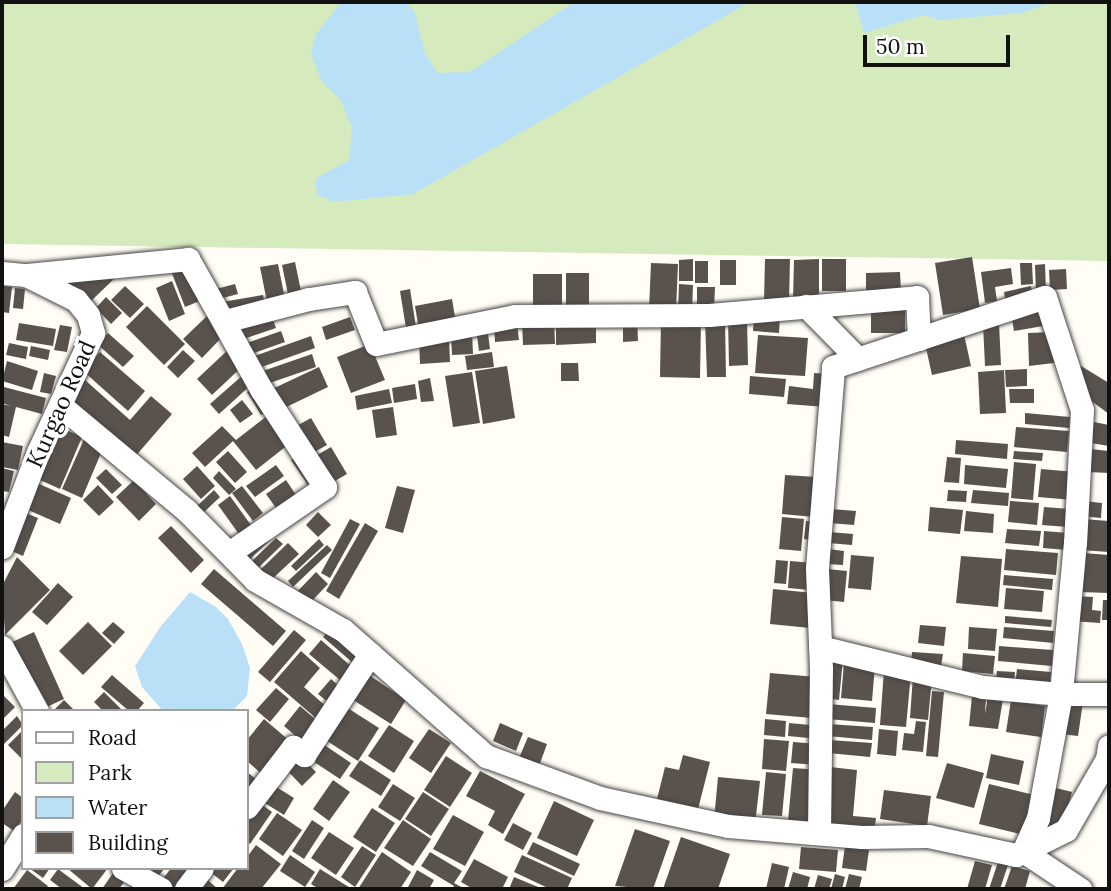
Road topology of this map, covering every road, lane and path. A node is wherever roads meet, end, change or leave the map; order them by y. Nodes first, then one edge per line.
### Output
1 (2, 273) edge
2 (26, 275) junction
3 (806, 306) junction
4 (225, 321) junction
5 (919, 339) junction
6 (858, 359) junction
7 (60, 405) junction
8 (2, 547) edge
9 (229, 553) junction
10 (2, 647) edge
11 (820, 647) junction
12 (370, 654) junction
13 (1061, 694) junction
14 (1109, 694) edge
15 (36, 709) edge
16 (1109, 746) edge
17 (248, 806) edge
18 (819, 832) junction
19 (21, 838) edge
20 (1023, 851) junction
21 (2, 869) edge
22 (127, 870) edge
23 (200, 870) edge
24 (161, 889) edge
25 (186, 889) edge
26 (1080, 889) edge

1 - 2 street, Kurgao Road
2 - 4 street
2 - 7 street, Kurgao Road
3 - 4 street
3 - 5 street
3 - 6 street
4 - 9 street
5 - 6 street
5 - 13 street
6 - 11 street
7 - 8 street, Kurgao Road
7 - 9 street
9 - 12 street
10 - 15 street
11 - 13 street
11 - 18 street
12 - 17 street
12 - 18 street
13 - 14 street
13 - 20 street
16 - 20 street
18 - 20 street
19 - 21 street
20 - 26 street
22 - 24 street
23 - 25 street

